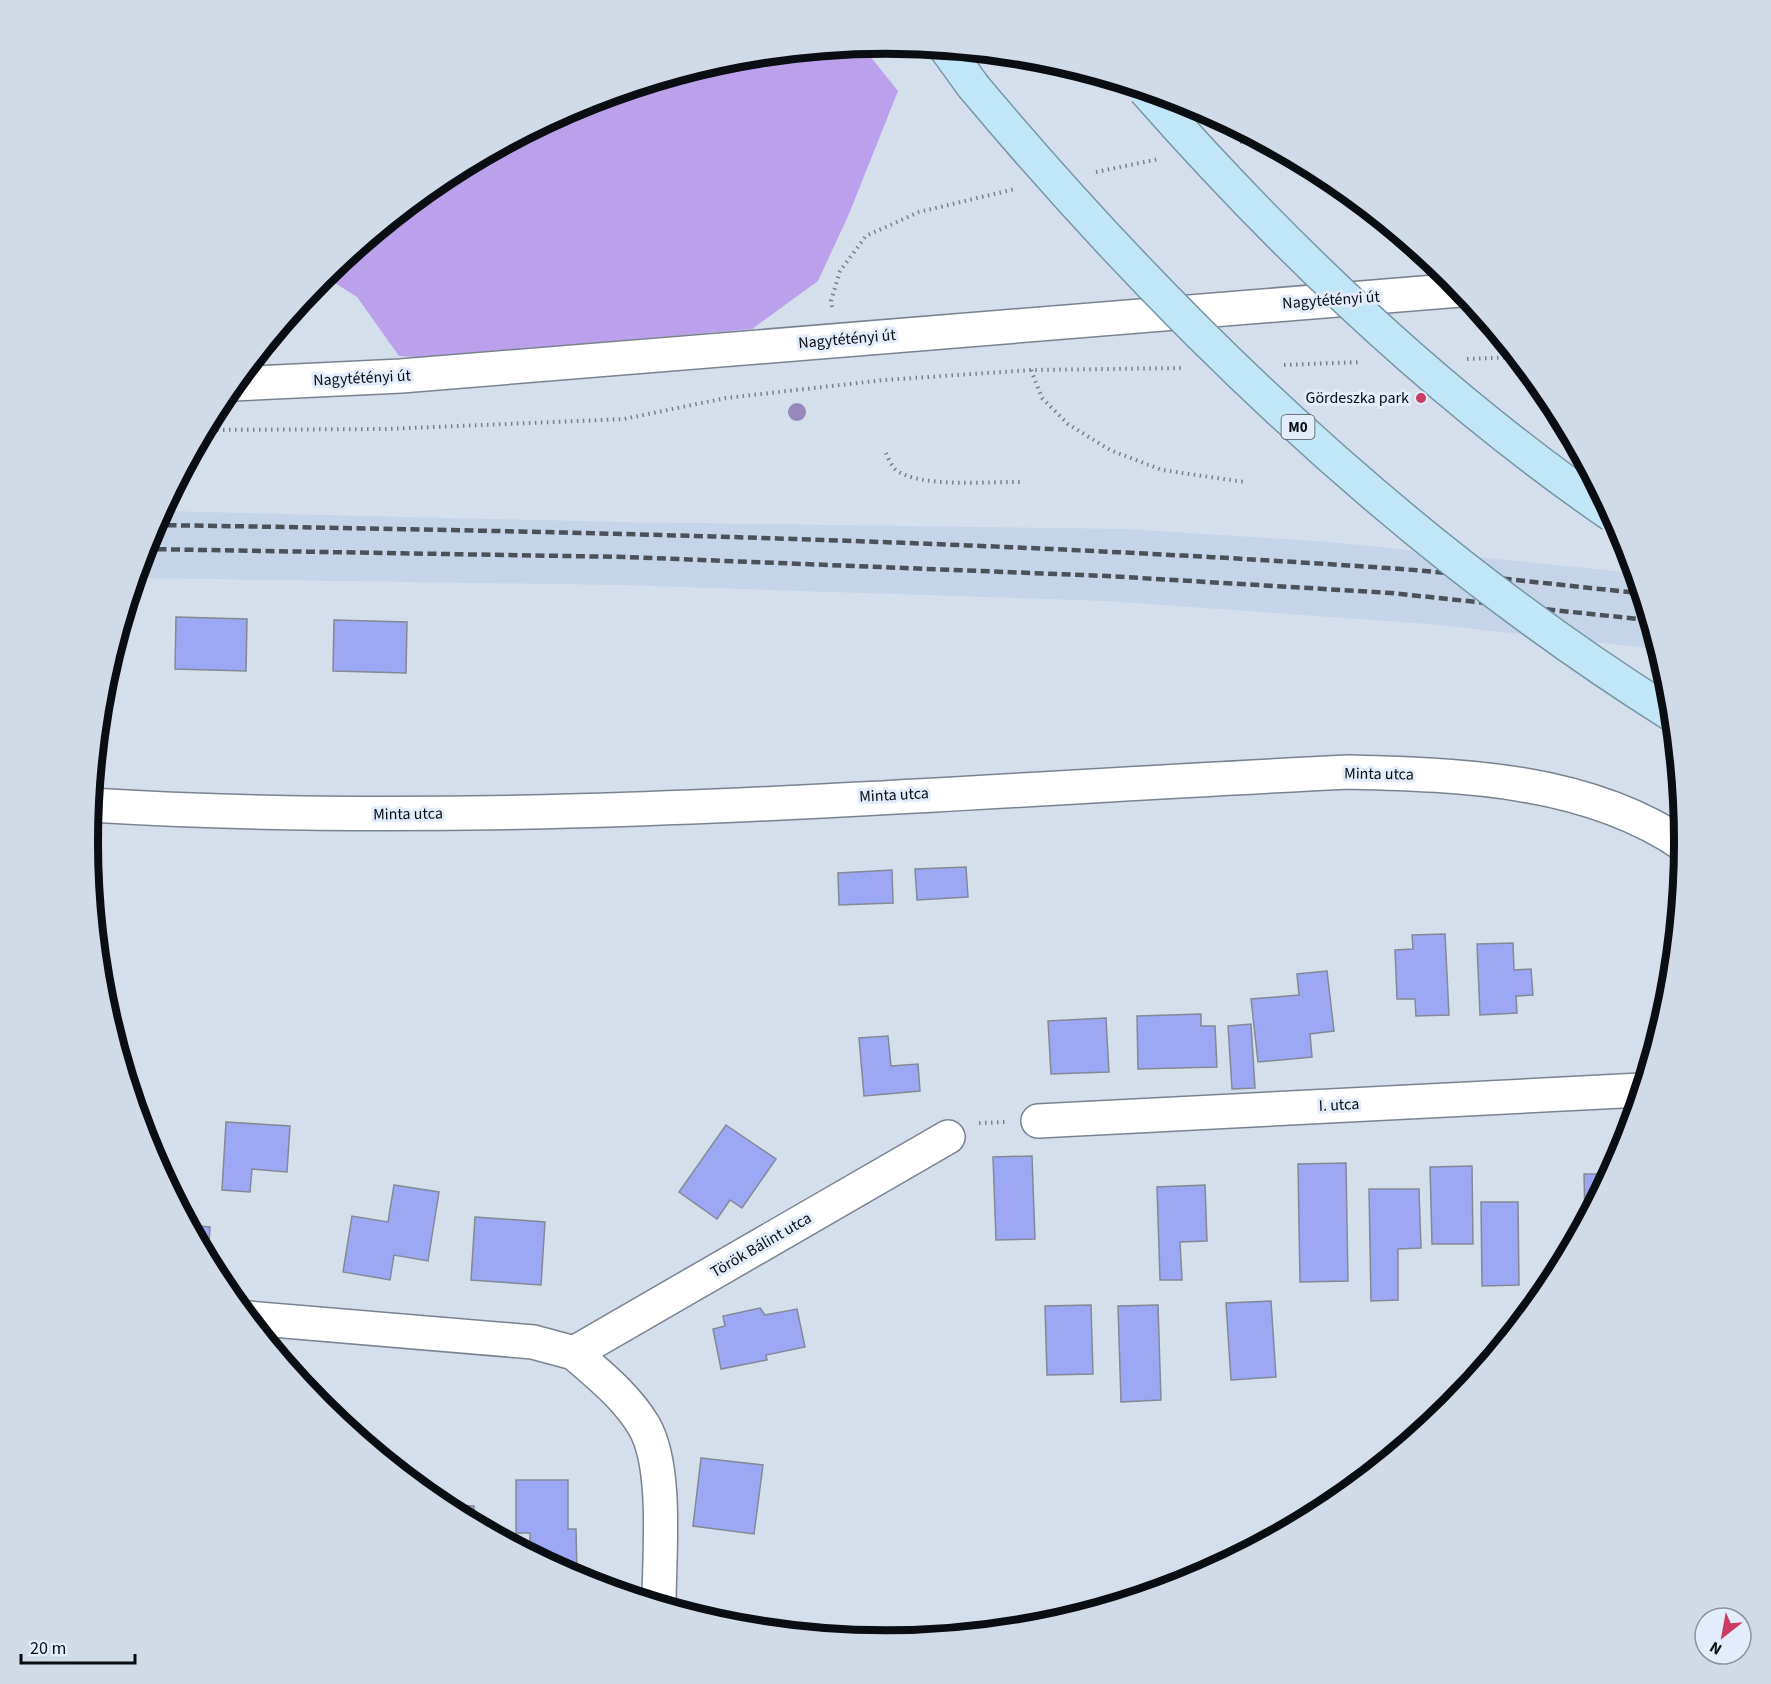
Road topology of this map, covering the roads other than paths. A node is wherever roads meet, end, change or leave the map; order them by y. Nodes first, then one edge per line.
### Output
1 (952, 57) edge
2 (1156, 102) edge
3 (1449, 291) edge
4 (245, 383) edge
5 (1598, 505) edge
6 (1661, 708) edge
7 (99, 805) edge
8 (1674, 838) edge
9 (1633, 1090) edge
10 (1038, 1120) road end
11 (948, 1137) road end
12 (258, 1319) edge
13 (574, 1353) junction
14 (659, 1596) edge

1 - 6 highway, M0, bridge
2 - 5 highway, bridge
3 - 4 street, Nagytétényi út
7 - 8 street, Minta utca
9 - 10 street, I. utca
11 - 13 street, Török Bálint utca
12 - 13 street
13 - 14 street

